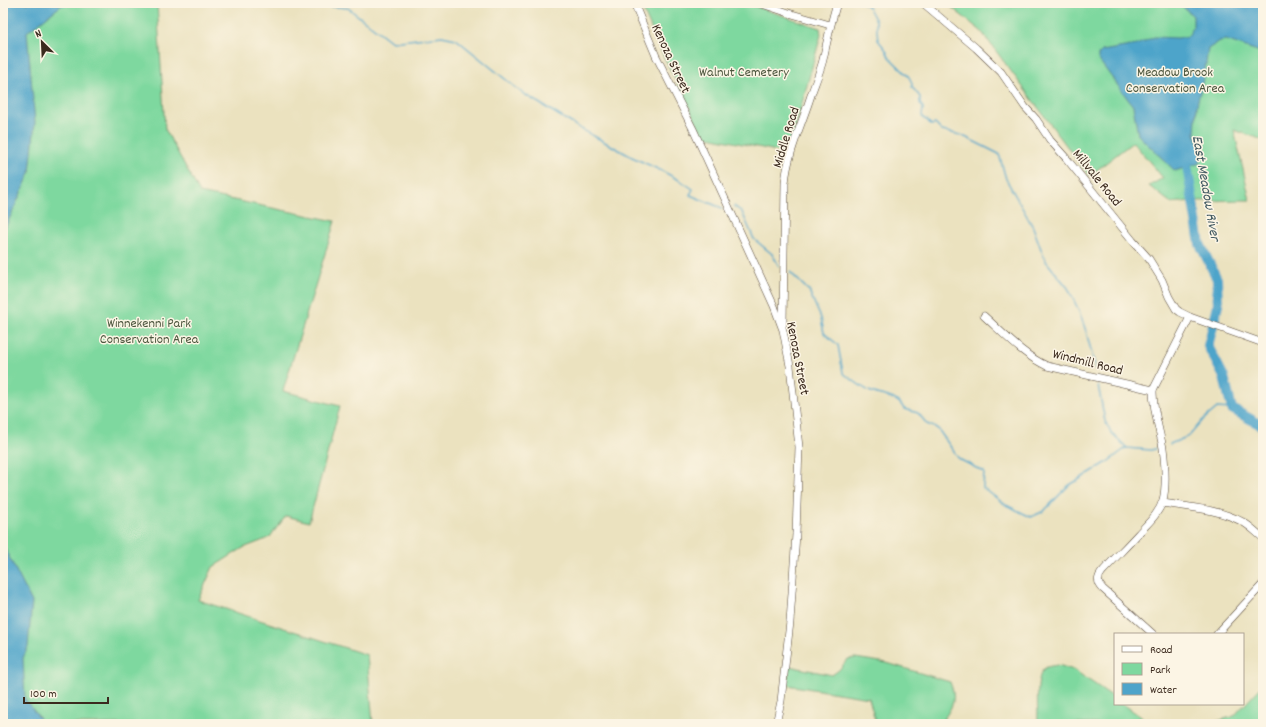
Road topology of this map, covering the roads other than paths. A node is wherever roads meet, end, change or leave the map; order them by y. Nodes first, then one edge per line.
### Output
1 (634, 3) edge
2 (759, 3) edge
3 (837, 3) edge
4 (923, 3) edge
5 (830, 25) junction
6 (984, 316) dead end
7 (1190, 317) junction
8 (783, 330) junction
9 (1263, 343) edge
10 (1153, 390) junction
11 (1162, 503) junction
12 (1263, 538) edge
13 (1263, 584) edge
14 (1152, 633) edge
15 (1218, 633) edge
16 (776, 724) edge

1 - 8 street, Kenoza Street
2 - 5 street
3 - 5 street, Middle Road
4 - 7 street, Millvale Road
5 - 8 street, Middle Road
6 - 10 street, Windmill Road
7 - 9 street, Millvale Road
7 - 10 street
8 - 16 street, Kenoza Street
10 - 11 street
11 - 12 street
11 - 14 street
13 - 15 street

